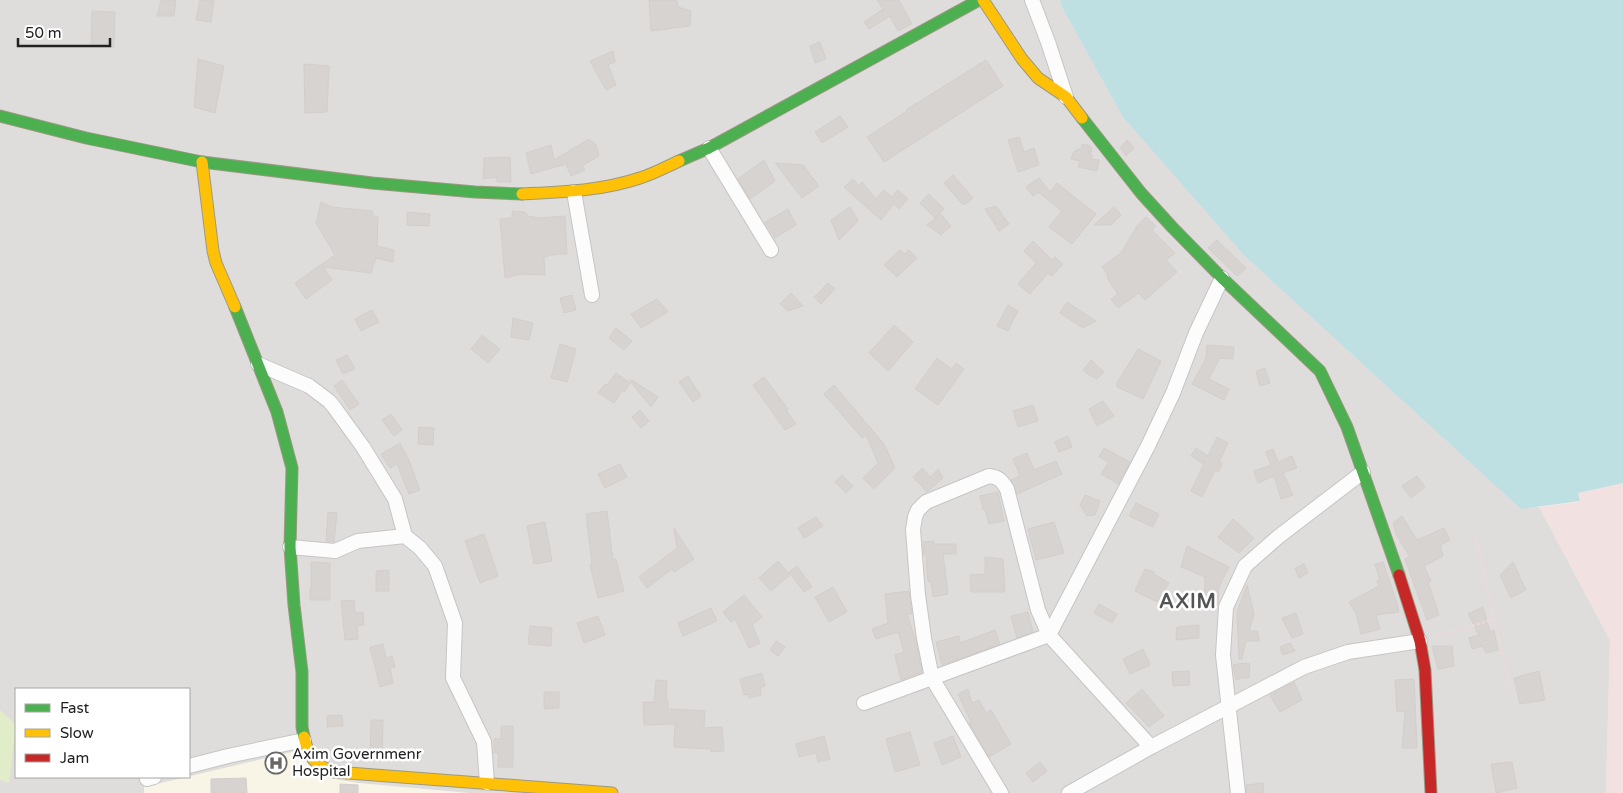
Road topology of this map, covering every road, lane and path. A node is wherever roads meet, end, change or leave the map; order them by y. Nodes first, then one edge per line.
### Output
1 (979, 0) edge
2 (983, 0) edge
3 (1032, 0) edge
4 (1066, 98) junction
5 (0, 116) edge
6 (709, 148) junction
7 (202, 162) junction
8 (574, 192) junction
9 (772, 250) dead end
10 (1222, 278) junction
11 (592, 295) dead end
12 (258, 364) junction
13 (1363, 472) junction
14 (1475, 535) dead end
15 (405, 536) junction
16 (290, 547) junction
17 (1495, 619) junction
18 (1049, 635) junction
19 (1420, 641) junction
20 (932, 678) junction
21 (1512, 695) dead end
22 (864, 703) dead end
23 (1229, 707) junction
24 (304, 740) junction
25 (1151, 747) junction
26 (190, 766) edge
27 (482, 786) edge
28 (612, 793) edge
29 (1001, 793) edge
30 (1069, 793) edge
31 (1238, 793) edge
32 (1431, 793) edge

1 - 6 street
2 - 4 street
3 - 4 street
4 - 10 street
5 - 7 street
6 - 8 street
6 - 9 street
7 - 8 street
7 - 12 street
8 - 11 street
10 - 13 street
10 - 18 street
12 - 15 street
12 - 16 street
13 - 19 street
13 - 23 street
14 - 17 path
15 - 16 street
15 - 27 street
16 - 24 street
17 - 19 path
17 - 21 path
18 - 20 street
18 - 20 street
18 - 25 street
19 - 23 street
19 - 32 street
20 - 22 street
20 - 29 street
23 - 25 street
23 - 31 street
24 - 26 street
24 - 27 street
25 - 30 street
27 - 28 street

